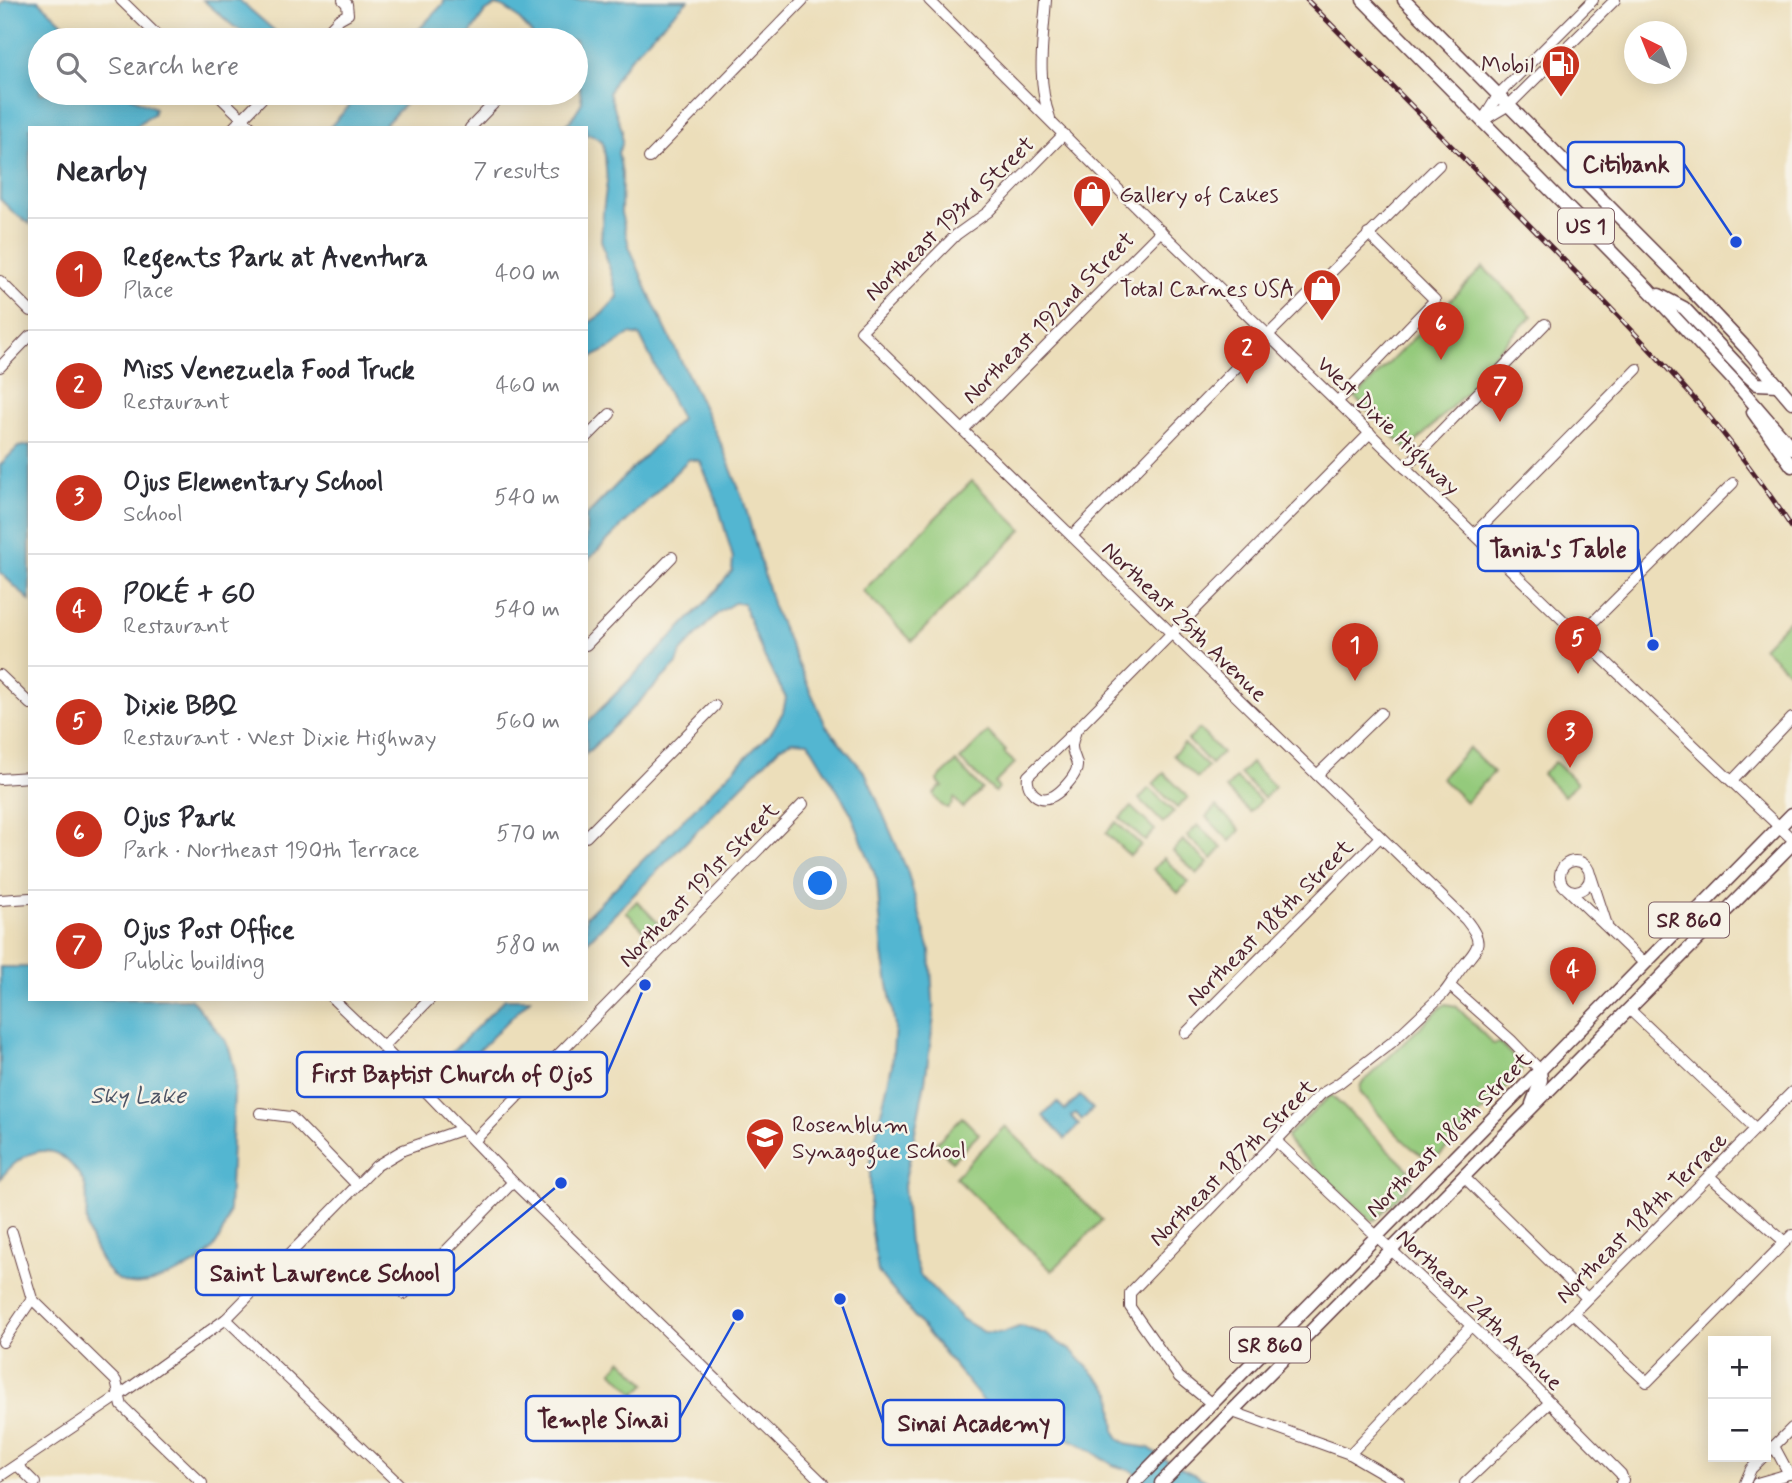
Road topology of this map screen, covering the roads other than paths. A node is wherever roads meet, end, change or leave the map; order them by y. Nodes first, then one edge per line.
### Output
1 (121, 0) edge
2 (343, 0) edge
3 (803, 0) edge
4 (929, 0) edge
5 (1046, 0) edge
6 (1363, 0) edge
7 (1404, 0) edge
8 (1593, 0) edge
9 (1615, 0) edge
10 (150, 28) edge
11 (330, 28) edge
12 (1499, 94) junction
13 (229, 105) edge
14 (256, 105) edge
15 (492, 105) edge
16 (1509, 105) junction
17 (243, 118) junction
18 (1482, 121) junction
19 (1052, 122) junction
20 (235, 126) edge
21 (250, 126) edge
22 (472, 126) edge
23 (1064, 134) junction
24 (649, 158) dead end
25 (1439, 165) dead end
26 (1161, 231) junction
27 (1368, 234) junction
28 (0, 281) edge
29 (1649, 290) junction
30 (28, 310) edge
31 (1545, 324) dead end
32 (861, 331) joint
33 (1268, 335) junction
34 (28, 338) edge
35 (0, 367) edge
36 (1637, 369) dead end
37 (1735, 382) junction
38 (1778, 385) junction
39 (1338, 402) junction
40 (1792, 402) edge
41 (610, 414) dead end
42 (963, 430) junction
43 (1370, 433) junction
44 (588, 436) edge
45 (1790, 444) edge
46 (1405, 467) junction
47 (1792, 467) edge
48 (1733, 483) dead end
49 (1474, 534) junction
50 (1072, 536) junction
51 (671, 557) dead end
52 (1172, 634) junction
53 (1579, 636) junction
54 (588, 643) edge
55 (0, 675) edge
56 (28, 702) edge
57 (715, 706) dead end
58 (1381, 713) dead end
59 (1792, 718) edge
60 (1076, 730) junction
61 (1317, 775) junction
62 (28, 777) edge
63 (0, 779) edge
64 (1732, 782) junction
65 (803, 804) dead end
66 (1792, 814) edge
67 (1780, 827) junction
68 (588, 835) edge
69 (1380, 837) junction
70 (1792, 841) edge
71 (1590, 875) junction
72 (1569, 890) junction
73 (28, 898) edge
74 (0, 900) edge
75 (1607, 925) junction
76 (1478, 941) joint
77 (1645, 964) junction
78 (1450, 986) junction
79 (335, 1001) edge
80 (428, 1001) edge
81 (1632, 1006) junction
82 (1186, 1033) dead end
83 (383, 1047) junction
84 (1540, 1070) junction
85 (1792, 1091) edge
86 (1529, 1111) junction
87 (260, 1113) dead end
88 (463, 1129) junction
89 (1756, 1129) junction
90 (1276, 1140) junction
91 (474, 1141) junction
92 (1709, 1176) junction
93 (1464, 1177) junction
94 (513, 1182) junction
95 (358, 1185) junction
96 (12, 1232) dead end
97 (1376, 1236) junction
98 (1788, 1238) edge
99 (1391, 1251) junction
100 (404, 1294) dead end
101 (1587, 1298) junction
102 (32, 1299) junction
103 (1573, 1313) junction
104 (226, 1319) junction
105 (1471, 1326) junction
106 (4, 1342) dead end
107 (1515, 1367) junction
108 (120, 1395) junction
109 (1550, 1402) junction
110 (1212, 1404) junction
111 (1233, 1412) junction
112 (1792, 1429) edge
113 (1774, 1446) junction
114 (1771, 1449) edge
115 (1350, 1454) junction
116 (1758, 1462) edge
117 (17, 1465) junction
118 (1790, 1473) edge
119 (0, 1476) edge
120 (1136, 1481) edge
121 (1622, 1481) edge
122 (36, 1483) edge
123 (202, 1483) edge
124 (398, 1483) edge
125 (823, 1483) edge
126 (1161, 1483) edge
127 (1400, 1483) edge
128 (1465, 1483) edge
129 (1745, 1483) edge
130 (1757, 1483) edge

1 - 10 street
2 - 11 street
3 - 24 street
4 - 19 street
5 - 19 street, West Dixie Highway
6 - 18 main road, US 1
7 - 12 main road, US 1
8 - 12 street
9 - 16 street
12 - 16 main road, US 1
12 - 18 street
13 - 17 street
14 - 17 street
15 - 22 street
16 - 18 street
16 - 38 main road, US 1
17 - 20 street
17 - 21 street
18 - 29 main road, US 1
19 - 23 street, West Dixie Highway
23 - 26 street, West Dixie Highway
23 - 32 street, Northeast 193rd Street
25 - 27 street
26 - 33 street, West Dixie Highway
26 - 42 street, Northeast 192nd Street
27 - 33 street
27 - 39 street
28 - 30 street
29 - 37 main road, US 1
29 - 38 main road
31 - 46 street
32 - 42 street, Northeast 25th Avenue
33 - 39 street, West Dixie Highway
33 - 50 street
34 - 35 street
36 - 49 street
37 - 45 main road, US 1
37 - 47 main road
38 - 40 main road, US 1
39 - 43 street, West Dixie Highway
41 - 44 street
42 - 50 street, Northeast 25th Avenue
43 - 46 street, West Dixie Highway
43 - 52 street
46 - 49 street, West Dixie Highway
48 - 53 street
49 - 53 street, West Dixie Highway
50 - 52 street, Northeast 25th Avenue
51 - 54 street
52 - 60 street
52 - 61 street, Northeast 25th Avenue
53 - 64 street, West Dixie Highway
55 - 56 street
57 - 68 street
58 - 61 street
59 - 64 street
60 - 60 street
61 - 69 street, Northeast 25th Avenue
62 - 63 street
64 - 67 street, West Dixie Highway
65 - 91 street, Northeast 191st Street
66 - 67 main road, Northeast 186th Street / SR 860
67 - 70 street, West Dixie Highway
67 - 77 main road, Northeast 186th Street / SR 860
69 - 76 street, Northeast 25th Avenue
69 - 82 street, Northeast 188th Street
70 - 81 main road, Northeast 186th Street / SR 860
71 - 72 street
71 - 72 street
71 - 75 street
72 - 75 street
73 - 74 street
75 - 77 street
76 - 78 street, Northeast 187th Street
77 - 81 main road
77 - 84 main road, Northeast 186th Street / SR 860
78 - 84 street
78 - 90 street, Northeast 187th Street
79 - 83 street
80 - 83 street
81 - 86 main road, Northeast 186th Street / SR 860
81 - 89 street
83 - 88 street
84 - 86 main road
84 - 97 main road, Northeast 186th Street / SR 860
85 - 89 street, Northeast 184th Terrace
86 - 93 main road, Northeast 186th Street / SR 860
87 - 95 street
88 - 91 street
88 - 95 street
89 - 92 street, Northeast 184th Terrace
90 - 97 street, Northeast 24th Avenue
90 - 110 street, Northeast 187th Street
91 - 94 street
92 - 98 street
92 - 101 street, Northeast 184th Terrace
93 - 99 main road, Northeast 186th Street / SR 860
93 - 101 street
94 - 100 street
94 - 125 street
95 - 104 street
96 - 102 street
97 - 99 street, Northeast 24th Avenue
97 - 110 main road, Northeast 186th Street / SR 860
98 - 103 street
99 - 105 street, Northeast 24th Avenue
99 - 111 main road, Northeast 186th Street / SR 860
101 - 103 street, Northeast 184th Terrace
102 - 106 street
102 - 108 street
103 - 107 street, Northeast 184th Terrace
104 - 108 street
104 - 124 street
105 - 107 street, Northeast 24th Avenue
105 - 115 street
107 - 109 street, Northeast 24th Avenue
108 - 117 street
108 - 123 street
109 - 121 street, Northeast 24th Avenue
109 - 128 street
110 - 120 main road, Northeast 186th Street / SR 860
111 - 115 street
111 - 126 main road, Northeast 186th Street / SR 860
112 - 113 street
113 - 114 street
113 - 118 street
115 - 127 street
116 - 129 street
117 - 119 street
117 - 122 street
118 - 130 street

